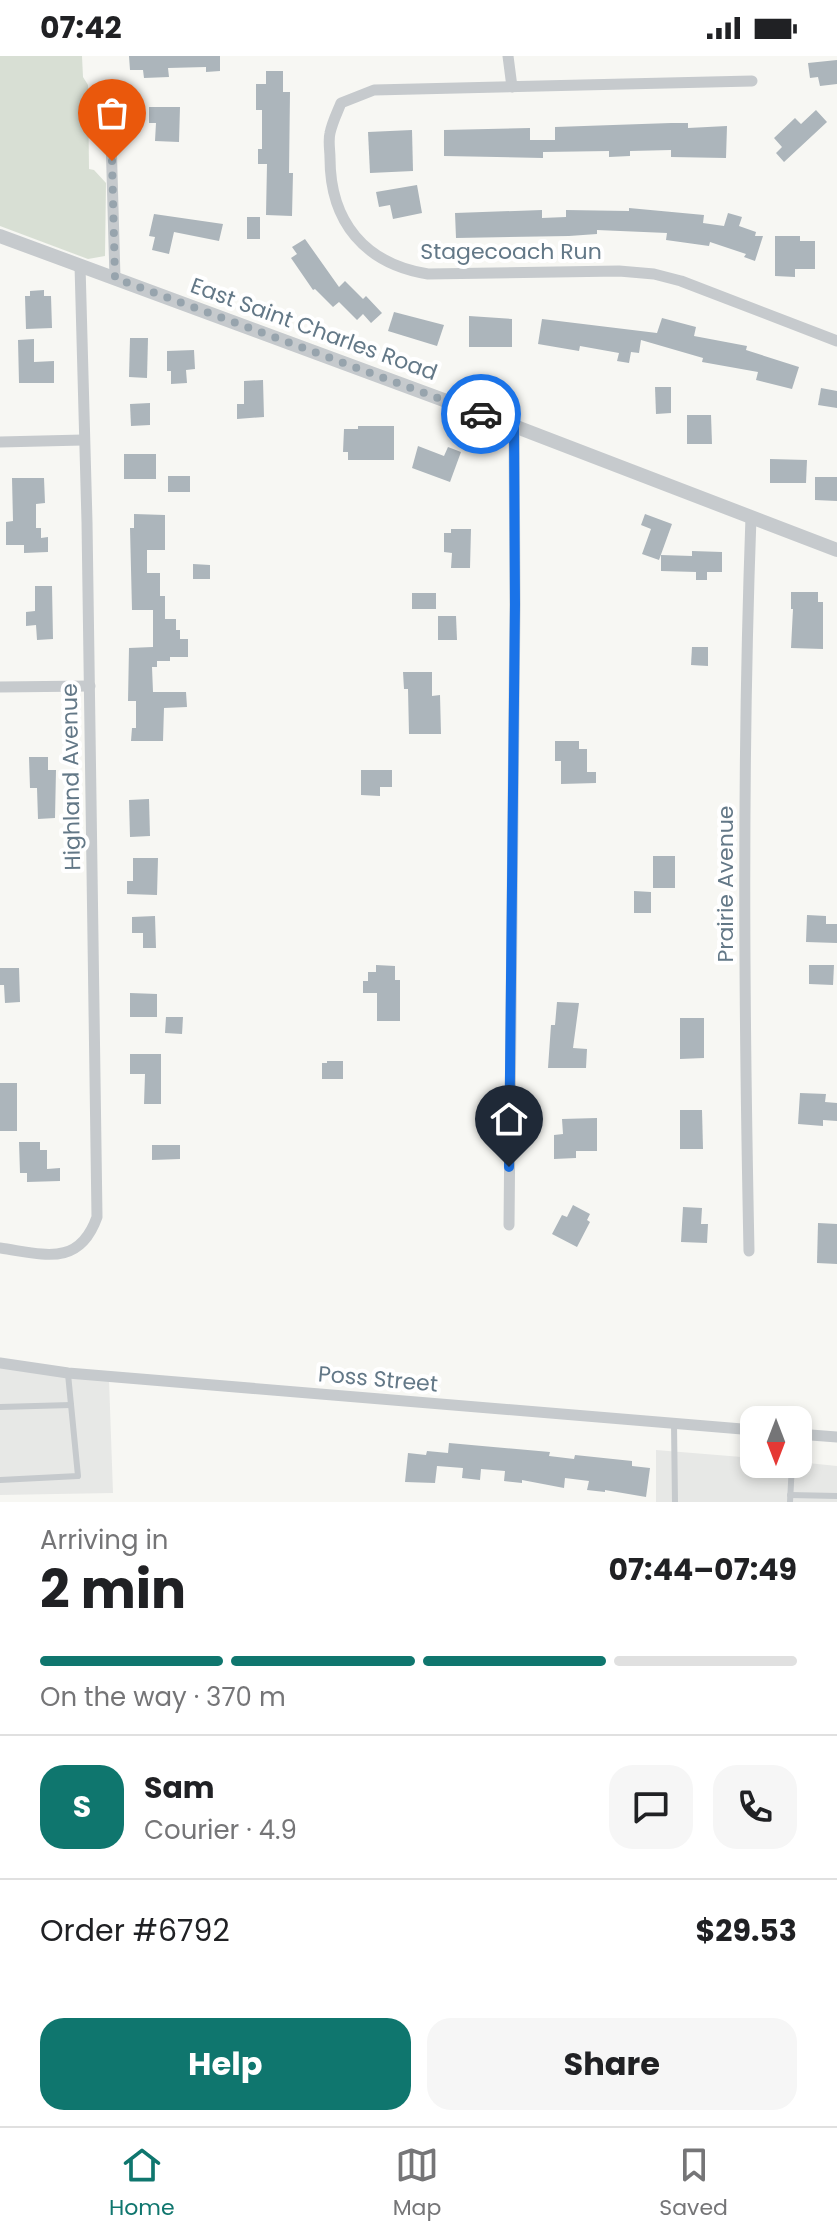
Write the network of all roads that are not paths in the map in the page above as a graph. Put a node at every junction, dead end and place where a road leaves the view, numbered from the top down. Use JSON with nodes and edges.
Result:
{"nodes":[{"id":1,"x":508,"y":56,"type":"edge"},
{"id":2,"x":752,"y":81,"type":"dead end"},
{"id":3,"x":512,"y":87,"type":"junction"},
{"id":4,"x":110,"y":102,"type":"dead end"},
{"id":5,"x":0,"y":236,"type":"edge"},
{"id":6,"x":80,"y":265,"type":"junction"},
{"id":7,"x":115,"y":278,"type":"junction"},
{"id":8,"x":837,"y":341,"type":"edge"},
{"id":9,"x":514,"y":426,"type":"junction"},
{"id":10,"x":83,"y":440,"type":"junction"},
{"id":11,"x":0,"y":442,"type":"edge"},
{"id":12,"x":751,"y":517,"type":"junction"},
{"id":13,"x":837,"y":550,"type":"edge"},
{"id":14,"x":90,"y":686,"type":"junction"},
{"id":15,"x":0,"y":687,"type":"edge"},
{"id":16,"x":509,"y":1225,"type":"dead end"},
{"id":17,"x":0,"y":1248,"type":"edge"},
{"id":18,"x":749,"y":1251,"type":"dead end"},
{"id":19,"x":0,"y":1363,"type":"edge"},
{"id":20,"x":68,"y":1373,"type":"junction"},
{"id":21,"x":71,"y":1405,"type":"junction"},
{"id":22,"x":0,"y":1407,"type":"edge"},
{"id":23,"x":674,"y":1424,"type":"junction"},
{"id":24,"x":740,"y":1429,"type":"edge"},
{"id":25,"x":812,"y":1435,"type":"edge"},
{"id":26,"x":837,"y":1437,"type":"edge"},
{"id":27,"x":791,"y":1478,"type":"edge"},
{"id":28,"x":0,"y":1480,"type":"edge"},
{"id":29,"x":837,"y":1496,"type":"edge"},
{"id":30,"x":790,"y":1499,"type":"edge"},
{"id":31,"x":675,"y":1502,"type":"edge"}],
"edges":[{"from":1,"to":3,"type":"street"},
{"from":2,"to":3,"type":"street","name":"Stagecoach Run"},
{"from":3,"to":8,"type":"street","name":"Stagecoach Run"},
{"from":4,"to":7,"type":"street"},
{"from":5,"to":6,"type":"street","name":"East Saint Charles Road"},
{"from":6,"to":7,"type":"street","name":"East Saint Charles Road"},
{"from":6,"to":10,"type":"street","name":"Highland Avenue"},
{"from":7,"to":9,"type":"street","name":"East Saint Charles Road"},
{"from":9,"to":12,"type":"street","name":"East Saint Charles Road"},
{"from":9,"to":16,"type":"street"},
{"from":10,"to":11,"type":"street"},
{"from":10,"to":14,"type":"street","name":"Highland Avenue"},
{"from":12,"to":13,"type":"street","name":"East Saint Charles Road"},
{"from":12,"to":18,"type":"street","name":"Prairie Avenue"},
{"from":14,"to":15,"type":"street"},
{"from":14,"to":17,"type":"street","name":"Highland Avenue"},
{"from":19,"to":20,"type":"street","name":"Poss Street"},
{"from":20,"to":21,"type":"lane"},
{"from":20,"to":23,"type":"street","name":"Poss Street"},
{"from":21,"to":22,"type":"lane"},
{"from":21,"to":28,"type":"lane"},
{"from":23,"to":24,"type":"street","name":"Poss Street"},
{"from":23,"to":31,"type":"lane"},
{"from":25,"to":26,"type":"street"},
{"from":27,"to":30,"type":"lane"},
{"from":29,"to":30,"type":"lane"}]}
